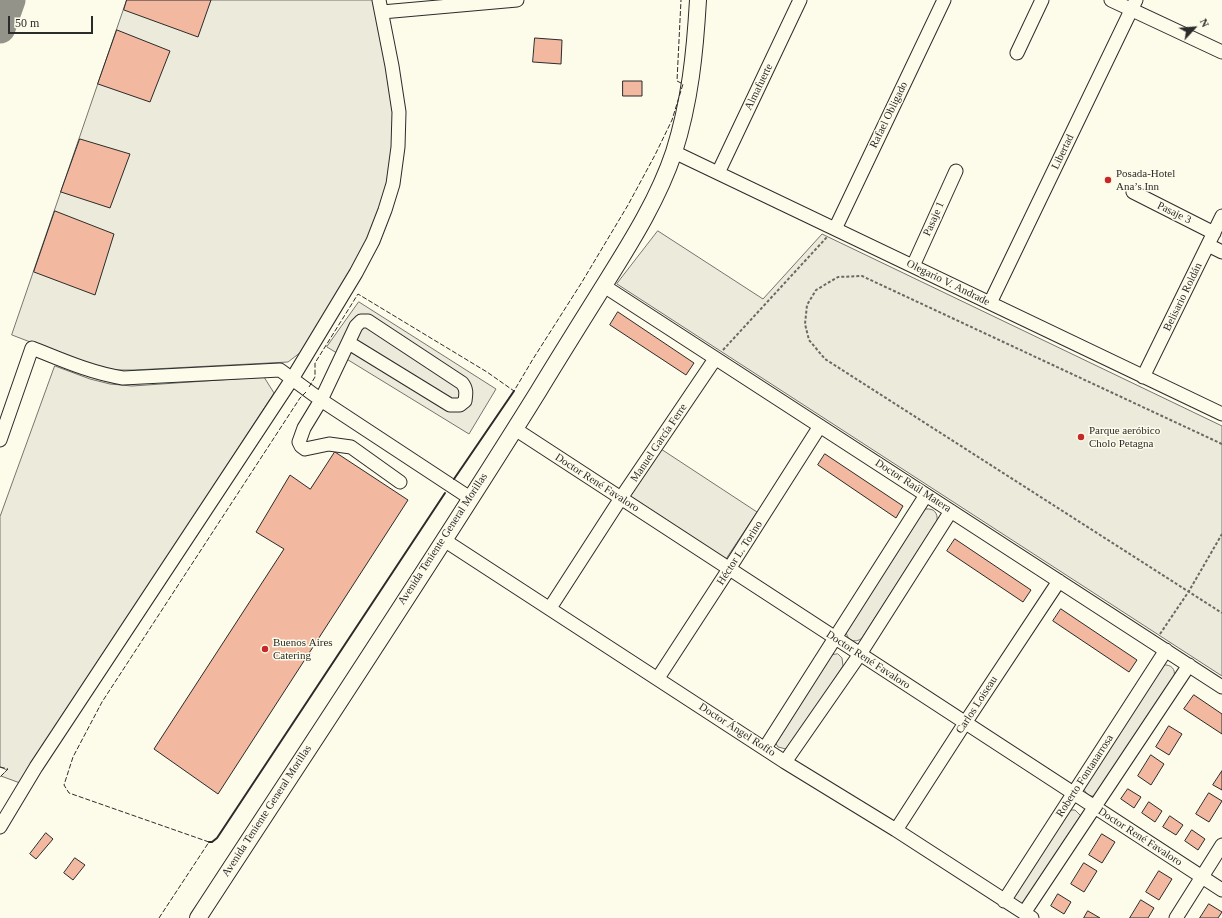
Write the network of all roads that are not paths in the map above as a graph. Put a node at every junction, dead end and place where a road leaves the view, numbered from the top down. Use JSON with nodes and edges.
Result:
{"nodes":[{"id":1,"x":517,"y":0,"type":"edge"},
{"id":2,"x":698,"y":0,"type":"edge"},
{"id":3,"x":800,"y":0,"type":"edge"},
{"id":4,"x":944,"y":0,"type":"edge"},
{"id":5,"x":1042,"y":0,"type":"edge"},
{"id":6,"x":1111,"y":0,"type":"edge"},
{"id":7,"x":1134,"y":5,"type":"edge"},
{"id":8,"x":381,"y":6,"type":"edge"},
{"id":9,"x":1222,"y":52,"type":"edge"},
{"id":10,"x":1017,"y":53,"type":"dead end"},
{"id":11,"x":674,"y":152,"type":"junction"},
{"id":12,"x":956,"y":171,"type":"dead end"},
{"id":13,"x":718,"y":173,"type":"junction"},
{"id":14,"x":1133,"y":192,"type":"dead end"},
{"id":15,"x":1222,"y":216,"type":"edge"},
{"id":16,"x":835,"y":229,"type":"junction"},
{"id":17,"x":1214,"y":233,"type":"junction"},
{"id":18,"x":1208,"y":245,"type":"junction"},
{"id":19,"x":1222,"y":252,"type":"edge"},
{"id":20,"x":913,"y":266,"type":"junction"},
{"id":21,"x":604,"y":286,"type":"junction"},
{"id":22,"x":990,"y":303,"type":"junction"},
{"id":23,"x":349,"y":342,"type":"junction"},
{"id":24,"x":715,"y":359,"type":"junction"},
{"id":25,"x":1143,"y":377,"type":"junction"},
{"id":26,"x":292,"y":379,"type":"junction"},
{"id":27,"x":322,"y":400,"type":"junction"},
{"id":28,"x":1222,"y":414,"type":"edge"},
{"id":29,"x":820,"y":426,"type":"junction"},
{"id":30,"x":515,"y":429,"type":"junction"},
{"id":31,"x":0,"y":440,"type":"edge"},
{"id":32,"x":400,"y":482,"type":"dead end"},
{"id":33,"x":926,"y":495,"type":"junction"},
{"id":34,"x":470,"y":498,"type":"junction"},
{"id":35,"x":621,"y":498,"type":"junction"},
{"id":36,"x":950,"y":511,"type":"junction"},
{"id":37,"x":444,"y":540,"type":"junction"},
{"id":38,"x":729,"y":569,"type":"junction"},
{"id":39,"x":1059,"y":581,"type":"junction"},
{"id":40,"x":550,"y":608,"type":"junction"},
{"id":41,"x":835,"y":638,"type":"junction"},
{"id":42,"x":1166,"y":650,"type":"junction"},
{"id":43,"x":860,"y":654,"type":"junction"},
{"id":44,"x":1189,"y":665,"type":"junction"},
{"id":45,"x":658,"y":678,"type":"junction"},
{"id":46,"x":1222,"y":687,"type":"edge"},
{"id":47,"x":965,"y":723,"type":"junction"},
{"id":48,"x":765,"y":748,"type":"junction"},
{"id":49,"x":786,"y":762,"type":"junction"},
{"id":50,"x":1074,"y":794,"type":"junction"},
{"id":51,"x":1095,"y":807,"type":"junction"},
{"id":52,"x":0,"y":827,"type":"edge"},
{"id":53,"x":896,"y":830,"type":"junction"},
{"id":54,"x":1222,"y":846,"type":"edge"},
{"id":55,"x":1202,"y":877,"type":"junction"},
{"id":56,"x":1222,"y":890,"type":"edge"},
{"id":57,"x":1004,"y":901,"type":"junction"},
{"id":58,"x":1028,"y":916,"type":"edge"},
{"id":59,"x":198,"y":918,"type":"edge"},
{"id":60,"x":1176,"y":918,"type":"edge"}],
"edges":[{"from":1,"to":8,"type":"street"},
{"from":2,"to":11,"type":"main road","name":"Avenida Teniente General Morillas"},
{"from":3,"to":13,"type":"street","name":"Almafuerte"},
{"from":4,"to":16,"type":"street","name":"Rafael Obligado"},
{"from":5,"to":10,"type":"street"},
{"from":6,"to":7,"type":"street"},
{"from":7,"to":9,"type":"street"},
{"from":7,"to":22,"type":"street","name":"Libertad"},
{"from":8,"to":26,"type":"street"},
{"from":11,"to":13,"type":"street","name":"Olegario V. Andrade"},
{"from":11,"to":21,"type":"main road","name":"Avenida Teniente General Morillas"},
{"from":12,"to":20,"type":"street","name":"Pasaje 1"},
{"from":13,"to":16,"type":"street","name":"Olegario V. Andrade"},
{"from":14,"to":17,"type":"street","name":"Pasaje 3"},
{"from":15,"to":17,"type":"street","name":"Belisario Roldán"},
{"from":16,"to":20,"type":"street","name":"Olegario V. Andrade"},
{"from":17,"to":18,"type":"street","name":"Belisario Roldán"},
{"from":18,"to":19,"type":"street"},
{"from":18,"to":25,"type":"street","name":"Belisario Roldán"},
{"from":20,"to":22,"type":"street","name":"Olegario V. Andrade"},
{"from":21,"to":24,"type":"street","name":"Doctor Raúl Matera"},
{"from":21,"to":30,"type":"main road","name":"Avenida Teniente General Morillas"},
{"from":22,"to":25,"type":"street","name":"Olegario V. Andrade"},
{"from":23,"to":23,"type":"street"},
{"from":23,"to":27,"type":"street"},
{"from":24,"to":29,"type":"street","name":"Doctor Raúl Matera"},
{"from":24,"to":35,"type":"street","name":"Manuel García Ferre"},
{"from":25,"to":28,"type":"street","name":"Olegario V. Andrade"},
{"from":26,"to":27,"type":"street"},
{"from":26,"to":31,"type":"street"},
{"from":26,"to":52,"type":"street"},
{"from":27,"to":32,"type":"street"},
{"from":27,"to":34,"type":"street"},
{"from":29,"to":33,"type":"street","name":"Doctor Raúl Matera"},
{"from":29,"to":38,"type":"street","name":"Héctor L. Torino"},
{"from":30,"to":34,"type":"main road","name":"Avenida Teniente General Morillas"},
{"from":30,"to":35,"type":"street","name":"Doctor René Favaloro"},
{"from":33,"to":36,"type":"street","name":"Doctor Raúl Matera"},
{"from":33,"to":41,"type":"street"},
{"from":34,"to":37,"type":"main road","name":"Avenida Teniente General Morillas"},
{"from":35,"to":38,"type":"street","name":"Doctor René Favaloro"},
{"from":35,"to":40,"type":"street","name":"Manuel García Ferre"},
{"from":36,"to":39,"type":"street","name":"Doctor Raúl Matera"},
{"from":36,"to":43,"type":"street"},
{"from":37,"to":40,"type":"street","name":"Doctor Ángel Roffo"},
{"from":37,"to":59,"type":"main road","name":"Avenida Teniente General Morillas"},
{"from":38,"to":41,"type":"street","name":"Doctor René Favaloro"},
{"from":38,"to":45,"type":"street","name":"Héctor L. Torino"},
{"from":39,"to":42,"type":"street","name":"Doctor Raúl Matera"},
{"from":39,"to":47,"type":"street","name":"Carlos Loiseau"},
{"from":40,"to":45,"type":"street","name":"Doctor Ángel Roffo"},
{"from":41,"to":43,"type":"street","name":"Doctor René Favaloro"},
{"from":41,"to":48,"type":"street"},
{"from":42,"to":44,"type":"street","name":"Doctor Raúl Matera"},
{"from":42,"to":50,"type":"street","name":"Roberto Fontanarrosa"},
{"from":43,"to":47,"type":"street","name":"Doctor René Favaloro"},
{"from":43,"to":49,"type":"street"},
{"from":44,"to":46,"type":"street","name":"Doctor Raúl Matera"},
{"from":44,"to":51,"type":"street"},
{"from":45,"to":48,"type":"street","name":"Doctor Ángel Roffo"},
{"from":47,"to":50,"type":"street","name":"Doctor René Favaloro"},
{"from":47,"to":53,"type":"street","name":"Carlos Loiseau"},
{"from":48,"to":49,"type":"street","name":"Doctor Ángel Roffo"},
{"from":49,"to":53,"type":"street","name":"Doctor Ángel Roffo"},
{"from":50,"to":51,"type":"street","name":"Doctor René Favaloro"},
{"from":50,"to":57,"type":"street","name":"Roberto Fontanarrosa"},
{"from":51,"to":55,"type":"street","name":"Doctor René Favaloro"},
{"from":51,"to":58,"type":"street"},
{"from":53,"to":57,"type":"street","name":"Doctor Ángel Roffo"},
{"from":54,"to":55,"type":"street"},
{"from":55,"to":56,"type":"street","name":"Doctor René Favaloro"},
{"from":55,"to":60,"type":"street"},
{"from":57,"to":58,"type":"street","name":"Doctor Ángel Roffo"}]}
